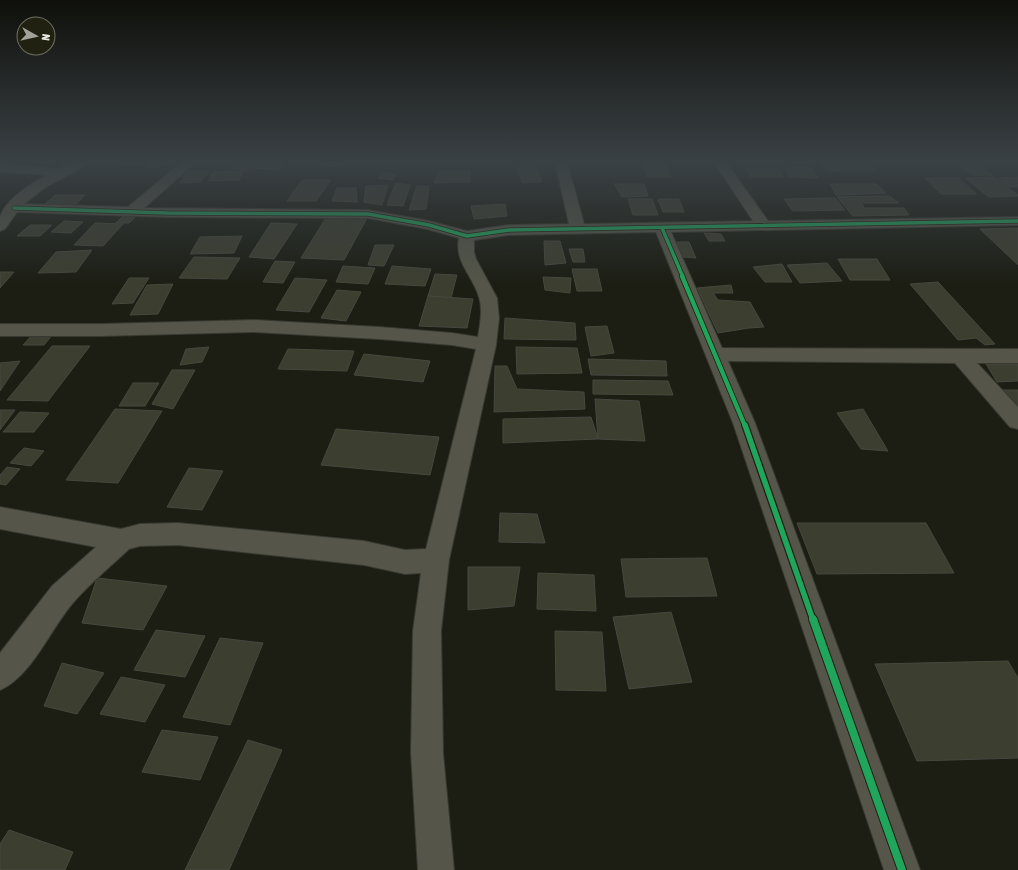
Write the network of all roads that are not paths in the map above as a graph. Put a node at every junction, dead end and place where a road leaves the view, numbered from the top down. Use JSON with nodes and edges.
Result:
{"nodes":[{"id":1,"x":19,"y":203,"type":"edge"},
{"id":2,"x":142,"y":203,"type":"edge"},
{"id":3,"x":571,"y":203,"type":"edge"},
{"id":4,"x":748,"y":203,"type":"edge"},
{"id":5,"x":14,"y":208,"type":"junction"},
{"id":6,"x":131,"y":212,"type":"junction"},
{"id":7,"x":1018,"y":221,"type":"edge"},
{"id":8,"x":0,"y":226,"type":"edge"},
{"id":9,"x":764,"y":226,"type":"junction"},
{"id":10,"x":662,"y":228,"type":"junction"},
{"id":11,"x":578,"y":229,"type":"junction"},
{"id":12,"x":467,"y":236,"type":"junction"},
{"id":13,"x":0,"y":330,"type":"edge"},
{"id":14,"x":487,"y":345,"type":"junction"},
{"id":15,"x":716,"y":354,"type":"junction"},
{"id":16,"x":1018,"y":356,"type":"edge"},
{"id":17,"x":960,"y":358,"type":"junction"},
{"id":18,"x":1018,"y":421,"type":"edge"},
{"id":19,"x":0,"y":518,"type":"edge"},
{"id":20,"x":121,"y":540,"type":"junction"},
{"id":21,"x":436,"y":560,"type":"junction"},
{"id":22,"x":0,"y":676,"type":"edge"},
{"id":23,"x":436,"y":870,"type":"edge"},
{"id":24,"x":902,"y":870,"type":"edge"}],
"edges":[{"from":1,"to":5,"type":"street"},
{"from":2,"to":6,"type":"street"},
{"from":3,"to":11,"type":"street"},
{"from":4,"to":9,"type":"street"},
{"from":5,"to":6,"type":"street"},
{"from":5,"to":8,"type":"street"},
{"from":6,"to":12,"type":"street"},
{"from":7,"to":9,"type":"street"},
{"from":9,"to":10,"type":"street"},
{"from":10,"to":11,"type":"street"},
{"from":10,"to":15,"type":"street"},
{"from":11,"to":12,"type":"street"},
{"from":12,"to":14,"type":"street"},
{"from":13,"to":14,"type":"street"},
{"from":14,"to":21,"type":"street"},
{"from":15,"to":17,"type":"street"},
{"from":15,"to":24,"type":"street"},
{"from":16,"to":17,"type":"street"},
{"from":17,"to":18,"type":"street"},
{"from":19,"to":20,"type":"street"},
{"from":20,"to":21,"type":"street"},
{"from":20,"to":22,"type":"street"},
{"from":21,"to":23,"type":"street"}]}
